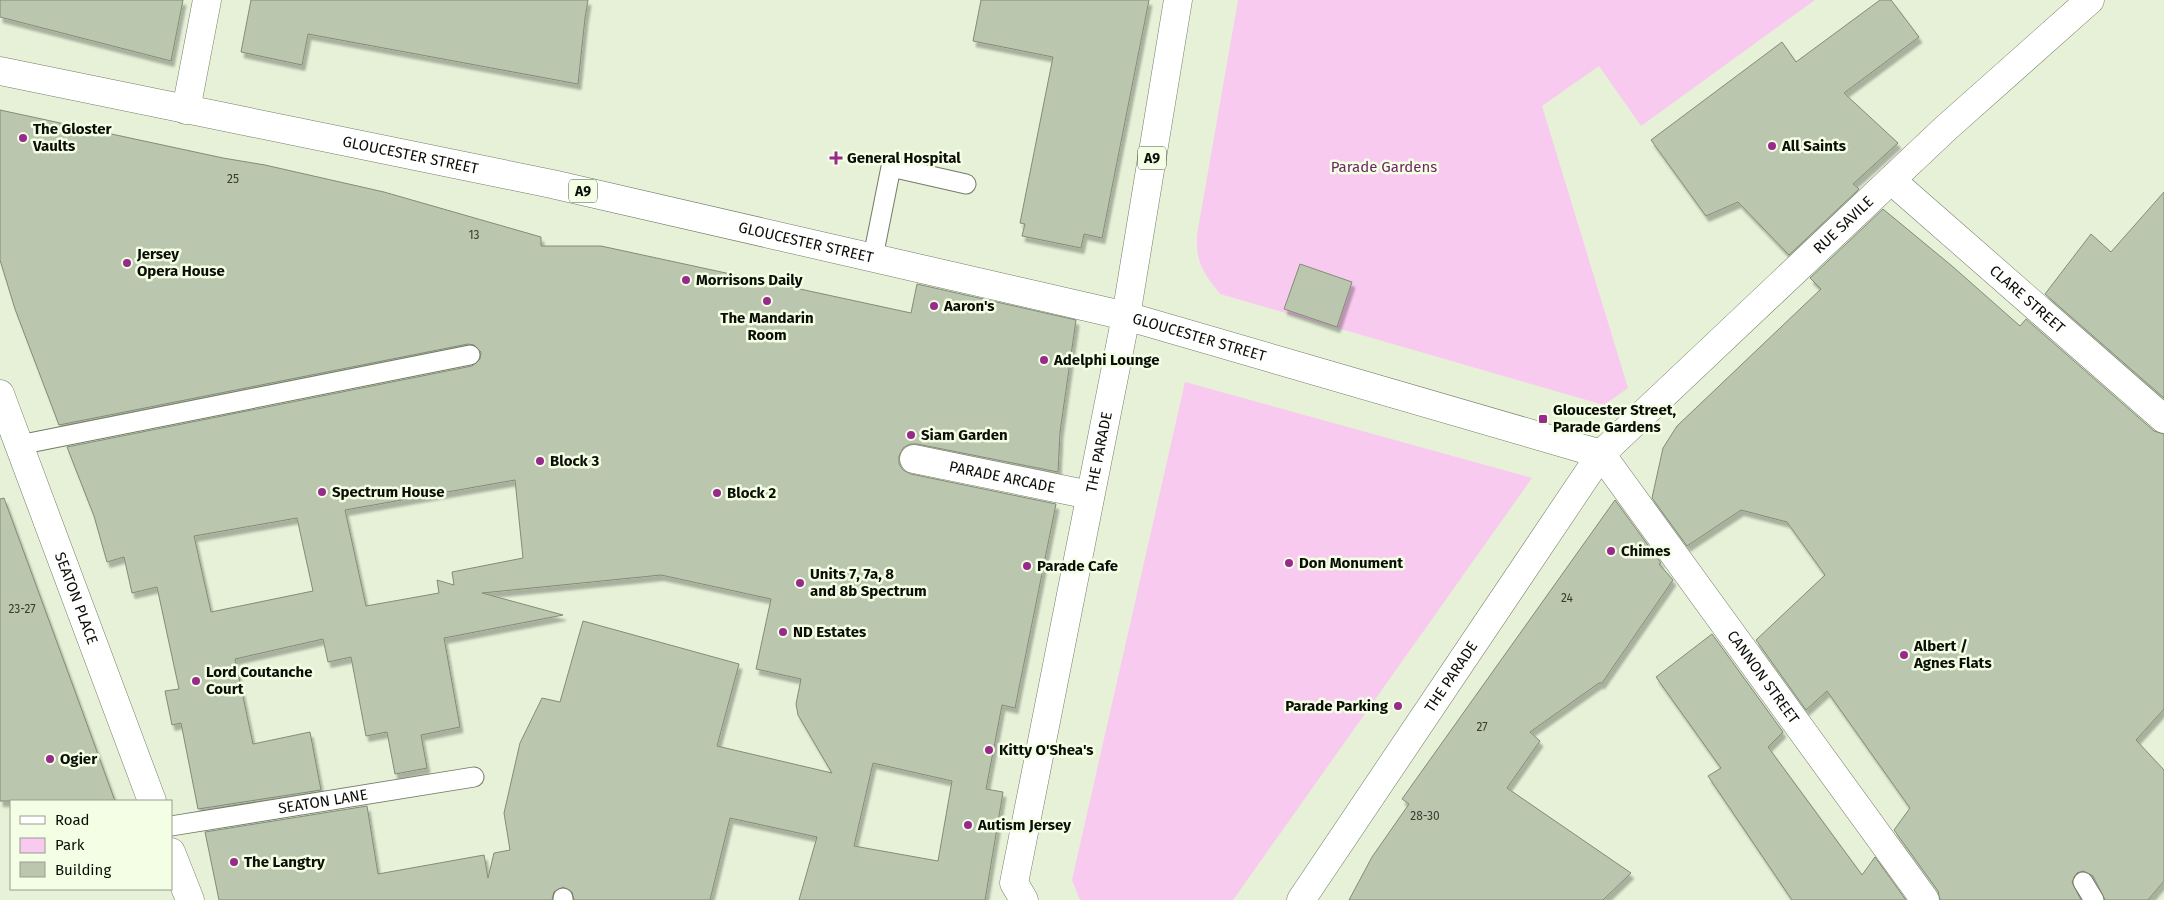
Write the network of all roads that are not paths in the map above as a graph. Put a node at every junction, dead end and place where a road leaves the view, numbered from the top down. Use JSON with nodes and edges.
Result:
{"nodes":[{"id":1,"x":207,"y":0,"type":"edge"},
{"id":2,"x":1178,"y":0,"type":"edge"},
{"id":3,"x":2090,"y":0,"type":"edge"},
{"id":4,"x":0,"y":71,"type":"edge"},
{"id":5,"x":186,"y":110,"type":"junction"},
{"id":6,"x":1891,"y":180,"type":"junction"},
{"id":7,"x":966,"y":184,"type":"dead end"},
{"id":8,"x":873,"y":257,"type":"junction"},
{"id":9,"x":1126,"y":316,"type":"junction"},
{"id":10,"x":470,"y":355,"type":"dead end"},
{"id":11,"x":0,"y":394,"type":"edge"},
{"id":12,"x":2164,"y":418,"type":"edge"},
{"id":13,"x":19,"y":445,"type":"junction"},
{"id":14,"x":1601,"y":454,"type":"junction"},
{"id":15,"x":914,"y":459,"type":"dead end"},
{"id":16,"x":1090,"y":495,"type":"junction"},
{"id":17,"x":474,"y":777,"type":"dead end"},
{"id":18,"x":152,"y":800,"type":"edge"},
{"id":19,"x":172,"y":826,"type":"edge"},
{"id":20,"x":172,"y":855,"type":"edge"},
{"id":21,"x":2082,"y":882,"type":"dead end"},
{"id":22,"x":190,"y":900,"type":"edge"},
{"id":23,"x":1024,"y":900,"type":"edge"},
{"id":24,"x":1301,"y":900,"type":"edge"},
{"id":25,"x":1925,"y":900,"type":"edge"},
{"id":26,"x":2094,"y":900,"type":"edge"}],
"edges":[{"from":1,"to":5,"type":"main road"},
{"from":2,"to":9,"type":"main road","name":"THE PARADE","number":"A9"},
{"from":3,"to":6,"type":"main road","name":"RUE SAVILE"},
{"from":4,"to":5,"type":"main road","name":"GLOUCESTER STREET","number":"A9"},
{"from":5,"to":8,"type":"main road","name":"GLOUCESTER STREET","number":"A9"},
{"from":6,"to":12,"type":"main road","name":"CLARE STREET"},
{"from":6,"to":14,"type":"main road","name":"RUE SAVILE"},
{"from":7,"to":8,"type":"lane"},
{"from":8,"to":9,"type":"main road","name":"GLOUCESTER STREET","number":"A9"},
{"from":9,"to":14,"type":"main road","name":"GLOUCESTER STREET"},
{"from":9,"to":16,"type":"main road","name":"THE PARADE"},
{"from":10,"to":13,"type":"lane"},
{"from":11,"to":13,"type":"main road","name":"SEATON PLACE"},
{"from":13,"to":18,"type":"main road","name":"SEATON PLACE"},
{"from":14,"to":24,"type":"main road","name":"THE PARADE"},
{"from":14,"to":25,"type":"main road","name":"CANNON STREET"},
{"from":15,"to":16,"type":"main road","name":"PARADE ARCADE"},
{"from":16,"to":23,"type":"main road","name":"THE PARADE"},
{"from":17,"to":19,"type":"lane","name":"SEATON LANE"},
{"from":20,"to":22,"type":"main road"},
{"from":21,"to":26,"type":"lane"}]}
